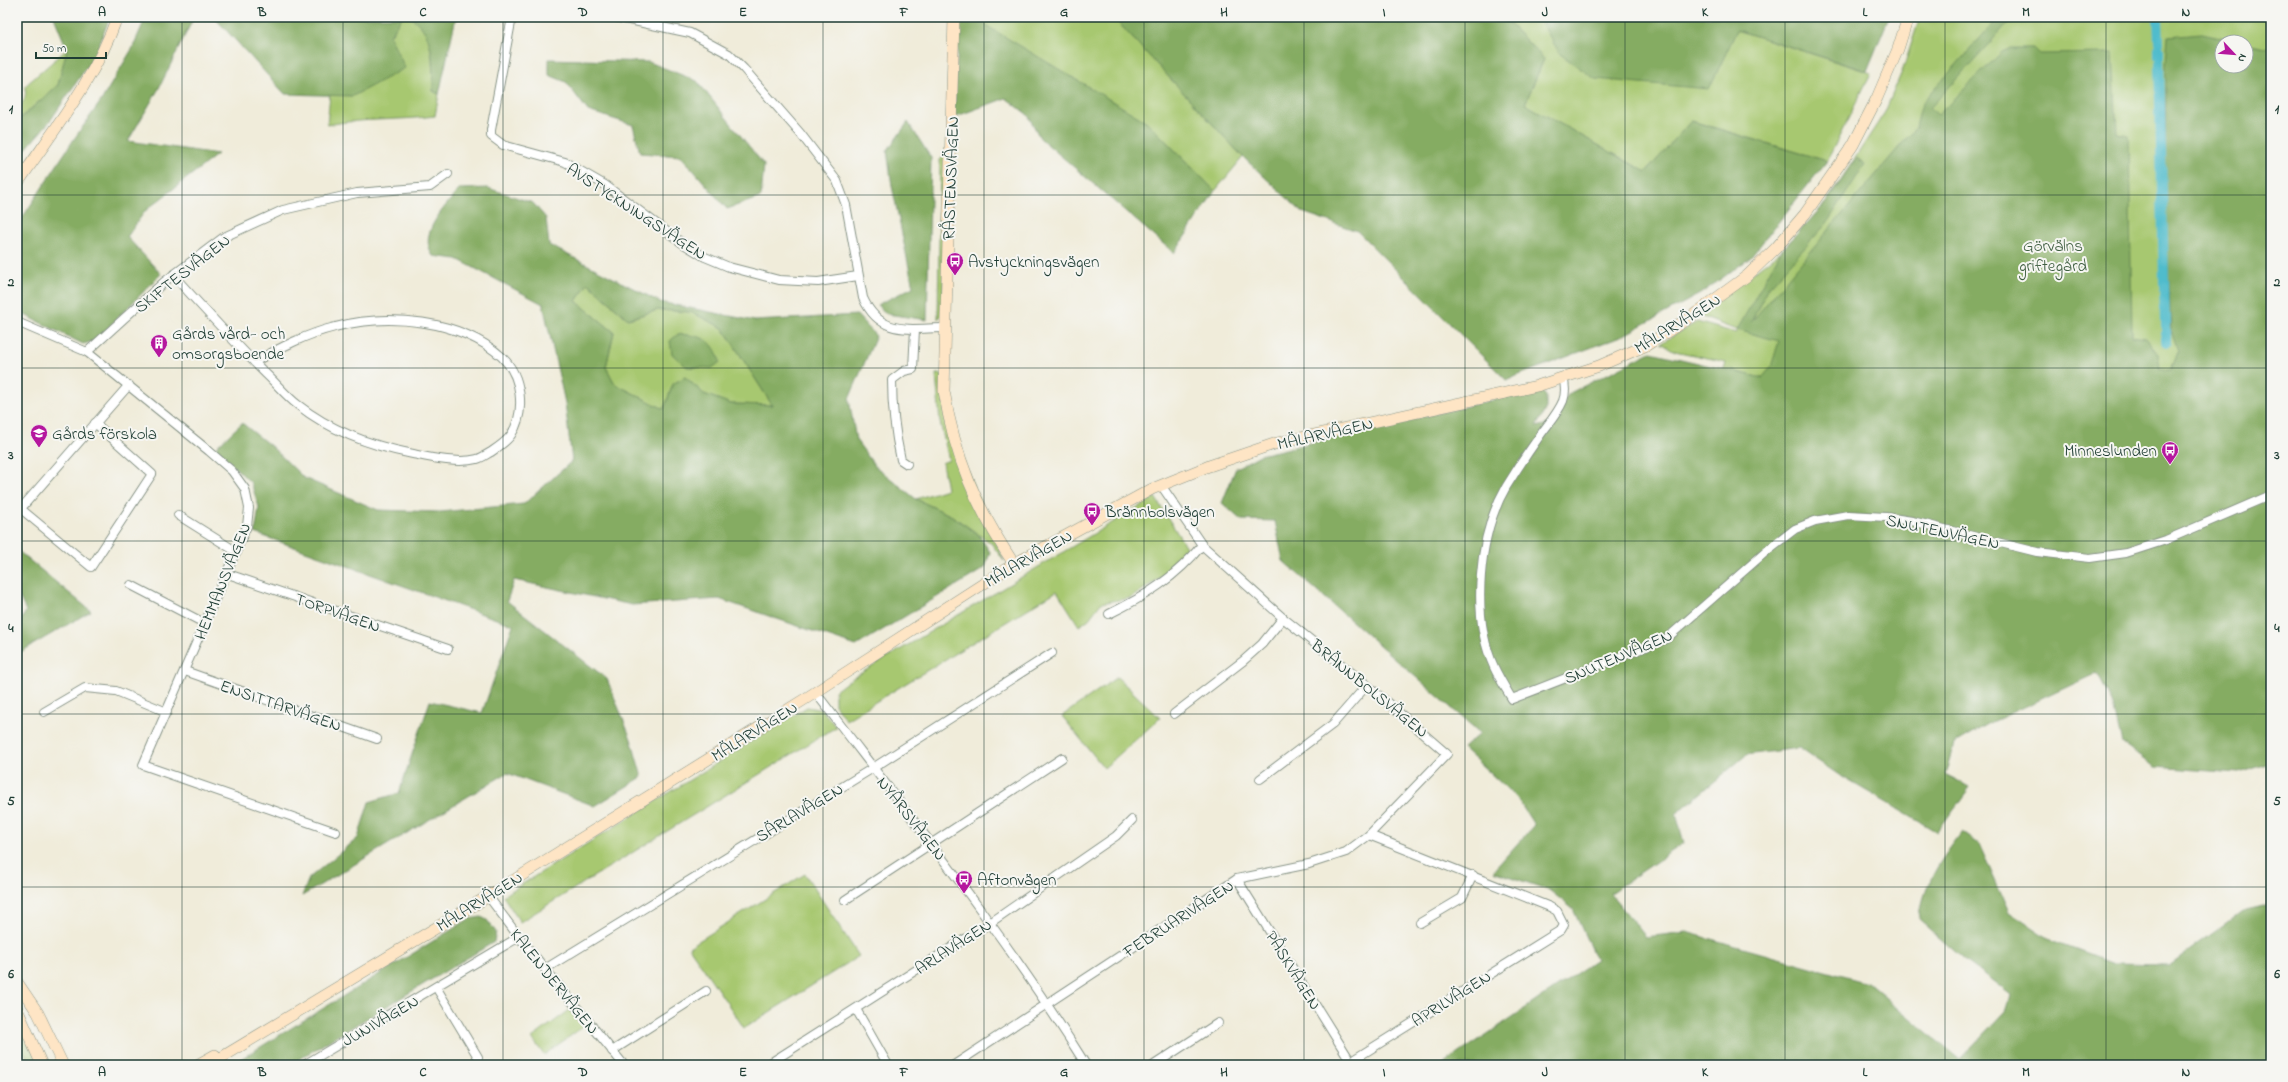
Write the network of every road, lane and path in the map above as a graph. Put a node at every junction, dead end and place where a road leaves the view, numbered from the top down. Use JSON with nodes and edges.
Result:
{"nodes":[{"id":1,"x":117,"y":17,"type":"edge"},
{"id":2,"x":512,"y":17,"type":"edge"},
{"id":3,"x":615,"y":17,"type":"edge"},
{"id":4,"x":954,"y":17,"type":"edge"},
{"id":5,"x":1908,"y":17,"type":"edge"},
{"id":6,"x":56,"y":126,"type":"junction"},
{"id":7,"x":17,"y":170,"type":"edge"},
{"id":8,"x":448,"y":174,"type":"dead end"},
{"id":9,"x":17,"y":184,"type":"edge"},
{"id":10,"x":173,"y":275,"type":"junction"},
{"id":11,"x":858,"y":276,"type":"junction"},
{"id":12,"x":17,"y":322,"type":"edge"},
{"id":13,"x":946,"y":328,"type":"junction"},
{"id":14,"x":914,"y":329,"type":"junction"},
{"id":15,"x":87,"y":352,"type":"junction"},
{"id":16,"x":254,"y":362,"type":"junction"},
{"id":17,"x":1563,"y":377,"type":"junction"},
{"id":18,"x":129,"y":385,"type":"junction"},
{"id":19,"x":95,"y":423,"type":"junction"},
{"id":20,"x":907,"y":464,"type":"dead end"},
{"id":21,"x":1161,"y":485,"type":"junction"},
{"id":22,"x":2271,"y":495,"type":"edge"},
{"id":23,"x":19,"y":511,"type":"edge"},
{"id":24,"x":178,"y":516,"type":"dead end"},
{"id":25,"x":1202,"y":545,"type":"junction"},
{"id":26,"x":237,"y":552,"type":"junction"},
{"id":27,"x":1014,"y":564,"type":"junction"},
{"id":28,"x":228,"y":574,"type":"junction"},
{"id":29,"x":131,"y":585,"type":"dead end"},
{"id":30,"x":1109,"y":614,"type":"dead end"},
{"id":31,"x":1283,"y":618,"type":"junction"},
{"id":32,"x":206,"y":624,"type":"junction"},
{"id":33,"x":448,"y":650,"type":"dead end"},
{"id":34,"x":1052,"y":653,"type":"dead end"},
{"id":35,"x":185,"y":671,"type":"junction"},
{"id":36,"x":1367,"y":685,"type":"junction"},
{"id":37,"x":816,"y":692,"type":"junction"},
{"id":38,"x":44,"y":712,"type":"dead end"},
{"id":39,"x":167,"y":712,"type":"junction"},
{"id":40,"x":1174,"y":714,"type":"dead end"},
{"id":41,"x":377,"y":739,"type":"dead end"},
{"id":42,"x":1447,"y":754,"type":"joint"},
{"id":43,"x":1062,"y":758,"type":"dead end"},
{"id":44,"x":873,"y":768,"type":"junction"},
{"id":45,"x":1260,"y":779,"type":"dead end"},
{"id":46,"x":1132,"y":820,"type":"dead end"},
{"id":47,"x":336,"y":832,"type":"dead end"},
{"id":48,"x":1369,"y":835,"type":"junction"},
{"id":49,"x":932,"y":843,"type":"junction"},
{"id":50,"x":1473,"y":875,"type":"junction"},
{"id":51,"x":1237,"y":879,"type":"junction"},
{"id":52,"x":488,"y":896,"type":"junction"},
{"id":53,"x":845,"y":900,"type":"dead end"},
{"id":54,"x":990,"y":922,"type":"junction"},
{"id":55,"x":1420,"y":923,"type":"dead end"},
{"id":56,"x":519,"y":937,"type":"junction"},
{"id":57,"x":545,"y":969,"type":"junction"},
{"id":58,"x":17,"y":982,"type":"edge"},
{"id":59,"x":436,"y":987,"type":"junction"},
{"id":60,"x":706,"y":991,"type":"dead end"},
{"id":61,"x":1048,"y":1003,"type":"junction"},
{"id":62,"x":856,"y":1009,"type":"junction"},
{"id":63,"x":17,"y":1010,"type":"edge"},
{"id":64,"x":1218,"y":1023,"type":"dead end"},
{"id":65,"x":266,"y":1029,"type":"junction"},
{"id":66,"x":612,"y":1051,"type":"junction"},
{"id":67,"x":478,"y":1057,"type":"dead end"},
{"id":68,"x":1348,"y":1063,"type":"edge"},
{"id":69,"x":42,"y":1065,"type":"edge"},
{"id":70,"x":63,"y":1065,"type":"edge"},
{"id":71,"x":197,"y":1065,"type":"edge"},
{"id":72,"x":209,"y":1065,"type":"edge"},
{"id":73,"x":304,"y":1065,"type":"edge"},
{"id":74,"x":624,"y":1065,"type":"edge"},
{"id":75,"x":767,"y":1065,"type":"edge"},
{"id":76,"x":888,"y":1065,"type":"edge"},
{"id":77,"x":954,"y":1065,"type":"edge"},
{"id":78,"x":1086,"y":1065,"type":"edge"},
{"id":79,"x":1154,"y":1065,"type":"edge"}],
"edges":[{"from":1,"to":6,"type":"street"},
{"from":2,"to":11,"type":"street","name":"AVSTYCKNINGSVÄGEN"},
{"from":3,"to":11,"type":"street"},
{"from":4,"to":13,"type":"street","name":"RÅSTENSVÄGEN"},
{"from":5,"to":17,"type":"street","name":"MÄLARVÄGEN"},
{"from":6,"to":7,"type":"street"},
{"from":6,"to":9,"type":"street"},
{"from":8,"to":10,"type":"street","name":"SKIFTESVÄGEN"},
{"from":10,"to":15,"type":"street","name":"SKIFTESVÄGEN"},
{"from":10,"to":16,"type":"street"},
{"from":11,"to":14,"type":"street"},
{"from":12,"to":15,"type":"street","name":"HEMMANSVÄGEN"},
{"from":13,"to":14,"type":"street"},
{"from":13,"to":27,"type":"street","name":"RÅSTENSVÄGEN"},
{"from":14,"to":20,"type":"street"},
{"from":15,"to":18,"type":"street","name":"HEMMANSVÄGEN"},
{"from":16,"to":16,"type":"street"},
{"from":17,"to":21,"type":"street","name":"MÄLARVÄGEN"},
{"from":17,"to":22,"type":"street","name":"SNUTENVÄGEN"},
{"from":18,"to":19,"type":"street"},
{"from":18,"to":26,"type":"street","name":"HEMMANSVÄGEN"},
{"from":19,"to":23,"type":"street"},
{"from":19,"to":23,"type":"street"},
{"from":21,"to":25,"type":"street","name":"BRÄNNBOLSVÄGEN"},
{"from":21,"to":27,"type":"street","name":"MÄLARVÄGEN"},
{"from":24,"to":26,"type":"street"},
{"from":25,"to":30,"type":"street"},
{"from":25,"to":31,"type":"street","name":"BRÄNNBOLSVÄGEN"},
{"from":26,"to":28,"type":"street","name":"HEMMANSVÄGEN"},
{"from":27,"to":37,"type":"street","name":"MÄLARVÄGEN"},
{"from":28,"to":32,"type":"street","name":"HEMMANSVÄGEN"},
{"from":28,"to":33,"type":"street","name":"TORPVÄGEN"},
{"from":29,"to":32,"type":"street"},
{"from":31,"to":36,"type":"street","name":"BRÄNNBOLSVÄGEN"},
{"from":31,"to":40,"type":"street"},
{"from":32,"to":35,"type":"street","name":"HEMMANSVÄGEN"},
{"from":34,"to":44,"type":"street","name":"SÄRLAVÄGEN"},
{"from":35,"to":39,"type":"street","name":"HEMMANSVÄGEN"},
{"from":35,"to":41,"type":"street","name":"ENSITTARVÄGEN"},
{"from":36,"to":42,"type":"street","name":"BRÄNNBOLSVÄGEN"},
{"from":36,"to":45,"type":"street"},
{"from":37,"to":44,"type":"street","name":"NYÅRSVÄGEN"},
{"from":37,"to":52,"type":"street","name":"MÄLARVÄGEN"},
{"from":38,"to":39,"type":"street"},
{"from":39,"to":47,"type":"street","name":"HEMMANSVÄGEN"},
{"from":42,"to":48,"type":"street","name":"FEBRUARIVÄGEN"},
{"from":43,"to":49,"type":"street"},
{"from":44,"to":49,"type":"street","name":"NYÅRSVÄGEN"},
{"from":44,"to":57,"type":"street","name":"SÄRLAVÄGEN"},
{"from":46,"to":54,"type":"street","name":"ARLAVÄGEN"},
{"from":48,"to":50,"type":"street"},
{"from":48,"to":51,"type":"street","name":"FEBRUARIVÄGEN"},
{"from":49,"to":53,"type":"street"},
{"from":49,"to":54,"type":"street","name":"NYÅRSVÄGEN"},
{"from":50,"to":55,"type":"street"},
{"from":50,"to":68,"type":"street","name":"APRILVÄGEN"},
{"from":51,"to":61,"type":"street","name":"FEBRUARIVÄGEN"},
{"from":51,"to":68,"type":"street","name":"PÅSKVÄGEN"},
{"from":52,"to":56,"type":"street","name":"KALENDERVÄGEN"},
{"from":52,"to":65,"type":"street","name":"MÄLARVÄGEN"},
{"from":54,"to":61,"type":"street","name":"NYÅRSVÄGEN"},
{"from":54,"to":62,"type":"street","name":"ARLAVÄGEN"},
{"from":56,"to":57,"type":"street","name":"KALENDERVÄGEN"},
{"from":56,"to":59,"type":"street","name":"JUNIVÄGEN"},
{"from":57,"to":66,"type":"street","name":"KALENDERVÄGEN"},
{"from":58,"to":70,"type":"street"},
{"from":59,"to":67,"type":"street","name":"JUNIVÄGEN"},
{"from":59,"to":73,"type":"street","name":"JUNIVÄGEN"},
{"from":60,"to":66,"type":"street"},
{"from":61,"to":77,"type":"street","name":"FEBRUARIVÄGEN"},
{"from":61,"to":78,"type":"street","name":"NYÅRSVÄGEN"},
{"from":62,"to":75,"type":"street","name":"ARLAVÄGEN"},
{"from":62,"to":76,"type":"street"},
{"from":63,"to":69,"type":"street"},
{"from":64,"to":79,"type":"street"},
{"from":65,"to":71,"type":"street","name":"MÄLARVÄGEN"},
{"from":65,"to":72,"type":"street","name":"MÄLARVÄGEN"},
{"from":66,"to":74,"type":"street","name":"KALENDERVÄGEN"}]}
